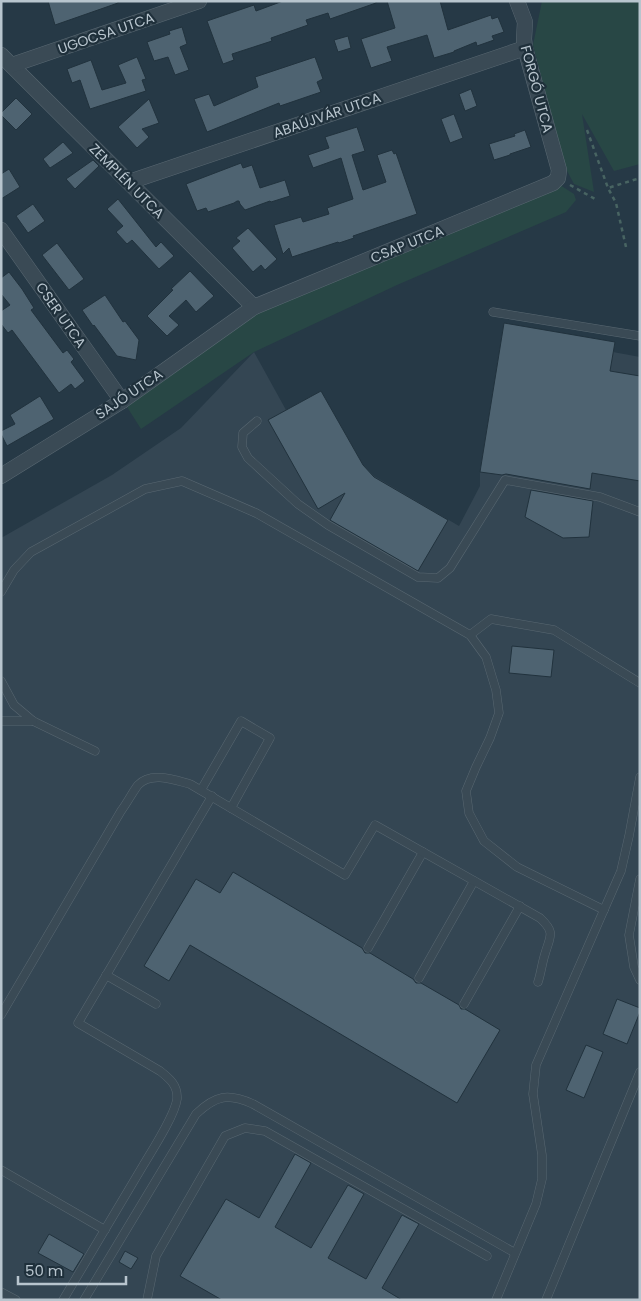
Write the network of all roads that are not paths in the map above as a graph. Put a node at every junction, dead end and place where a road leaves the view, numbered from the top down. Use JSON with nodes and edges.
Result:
{"nodes":[{"id":1,"x":199,"y":1,"type":"edge"},
{"id":2,"x":517,"y":1,"type":"edge"},
{"id":3,"x":525,"y":48,"type":"junction"},
{"id":4,"x":7,"y":60,"type":"edge"},
{"id":5,"x":558,"y":178,"type":"joint"},
{"id":6,"x":129,"y":182,"type":"junction"},
{"id":7,"x":1,"y":230,"type":"edge"},
{"id":8,"x":254,"y":307,"type":"junction"},
{"id":9,"x":493,"y":312,"type":"dead end"},
{"id":10,"x":640,"y":336,"type":"edge"},
{"id":11,"x":122,"y":401,"type":"junction"},
{"id":12,"x":257,"y":422,"type":"dead end"},
{"id":13,"x":1,"y":476,"type":"edge"},
{"id":14,"x":640,"y":512,"type":"edge"},
{"id":15,"x":1,"y":592,"type":"edge"},
{"id":16,"x":470,"y":635,"type":"junction"},
{"id":17,"x":1,"y":681,"type":"edge"},
{"id":18,"x":640,"y":683,"type":"edge"},
{"id":19,"x":1,"y":721,"type":"edge"},
{"id":20,"x":34,"y":721,"type":"junction"},
{"id":21,"x":96,"y":751,"type":"dead end"},
{"id":22,"x":640,"y":777,"type":"edge"},
{"id":23,"x":202,"y":790,"type":"junction"},
{"id":24,"x":212,"y":796,"type":"junction"},
{"id":25,"x":231,"y":808,"type":"junction"},
{"id":26,"x":423,"y":852,"type":"junction"},
{"id":27,"x":640,"y":879,"type":"edge"},
{"id":28,"x":474,"y":881,"type":"junction"},
{"id":29,"x":520,"y":906,"type":"junction"},
{"id":30,"x":604,"y":910,"type":"junction"},
{"id":31,"x":368,"y":948,"type":"dead end"},
{"id":32,"x":106,"y":975,"type":"junction"},
{"id":33,"x":419,"y":978,"type":"dead end"},
{"id":34,"x":640,"y":980,"type":"edge"},
{"id":35,"x":538,"y":982,"type":"dead end"},
{"id":36,"x":156,"y":1004,"type":"dead end"},
{"id":37,"x":464,"y":1004,"type":"dead end"},
{"id":38,"x":1,"y":1016,"type":"edge"},
{"id":39,"x":640,"y":1072,"type":"edge"},
{"id":40,"x":1,"y":1170,"type":"edge"},
{"id":41,"x":105,"y":1230,"type":"junction"},
{"id":42,"x":515,"y":1253,"type":"junction"},
{"id":43,"x":487,"y":1256,"type":"dead end"},
{"id":44,"x":1,"y":1292,"type":"edge"},
{"id":45,"x":16,"y":1300,"type":"edge"},
{"id":46,"x":63,"y":1300,"type":"edge"},
{"id":47,"x":84,"y":1300,"type":"edge"},
{"id":48,"x":147,"y":1300,"type":"edge"},
{"id":49,"x":496,"y":1300,"type":"edge"},
{"id":50,"x":546,"y":1300,"type":"edge"}],
"edges":[{"from":1,"to":4,"type":"street","name":"UGOCSA UTCA"},
{"from":2,"to":3,"type":"street","name":"FORGÓ UTCA"},
{"from":3,"to":5,"type":"street","name":"FORGÓ UTCA"},
{"from":3,"to":6,"type":"street","name":"ABAÚJVÁR UTCA"},
{"from":4,"to":6,"type":"street","name":"ZEMPLÉN UTCA"},
{"from":5,"to":8,"type":"street","name":"CSAP UTCA"},
{"from":6,"to":8,"type":"street","name":"ZEMPLÉN UTCA"},
{"from":7,"to":11,"type":"street","name":"CSER UTCA"},
{"from":8,"to":11,"type":"street","name":"SAJÓ UTCA"},
{"from":9,"to":10,"type":"lane"},
{"from":11,"to":13,"type":"street","name":"SAJÓ UTCA"},
{"from":12,"to":14,"type":"lane"},
{"from":15,"to":16,"type":"lane"},
{"from":16,"to":18,"type":"lane"},
{"from":16,"to":30,"type":"lane"},
{"from":17,"to":20,"type":"lane"},
{"from":19,"to":20,"type":"lane"},
{"from":20,"to":21,"type":"lane"},
{"from":22,"to":30,"type":"lane"},
{"from":23,"to":24,"type":"lane"},
{"from":23,"to":25,"type":"lane"},
{"from":23,"to":38,"type":"lane"},
{"from":24,"to":25,"type":"lane"},
{"from":24,"to":32,"type":"lane"},
{"from":25,"to":26,"type":"lane"},
{"from":26,"to":28,"type":"lane"},
{"from":26,"to":31,"type":"lane"},
{"from":27,"to":34,"type":"lane"},
{"from":28,"to":29,"type":"lane"},
{"from":28,"to":33,"type":"lane"},
{"from":29,"to":35,"type":"lane"},
{"from":29,"to":37,"type":"lane"},
{"from":30,"to":42,"type":"lane"},
{"from":32,"to":36,"type":"lane"},
{"from":32,"to":41,"type":"lane"},
{"from":39,"to":50,"type":"lane"},
{"from":40,"to":41,"type":"lane"},
{"from":41,"to":46,"type":"lane"},
{"from":42,"to":47,"type":"lane"},
{"from":42,"to":49,"type":"lane"},
{"from":43,"to":48,"type":"lane"},
{"from":44,"to":45,"type":"lane"}]}
